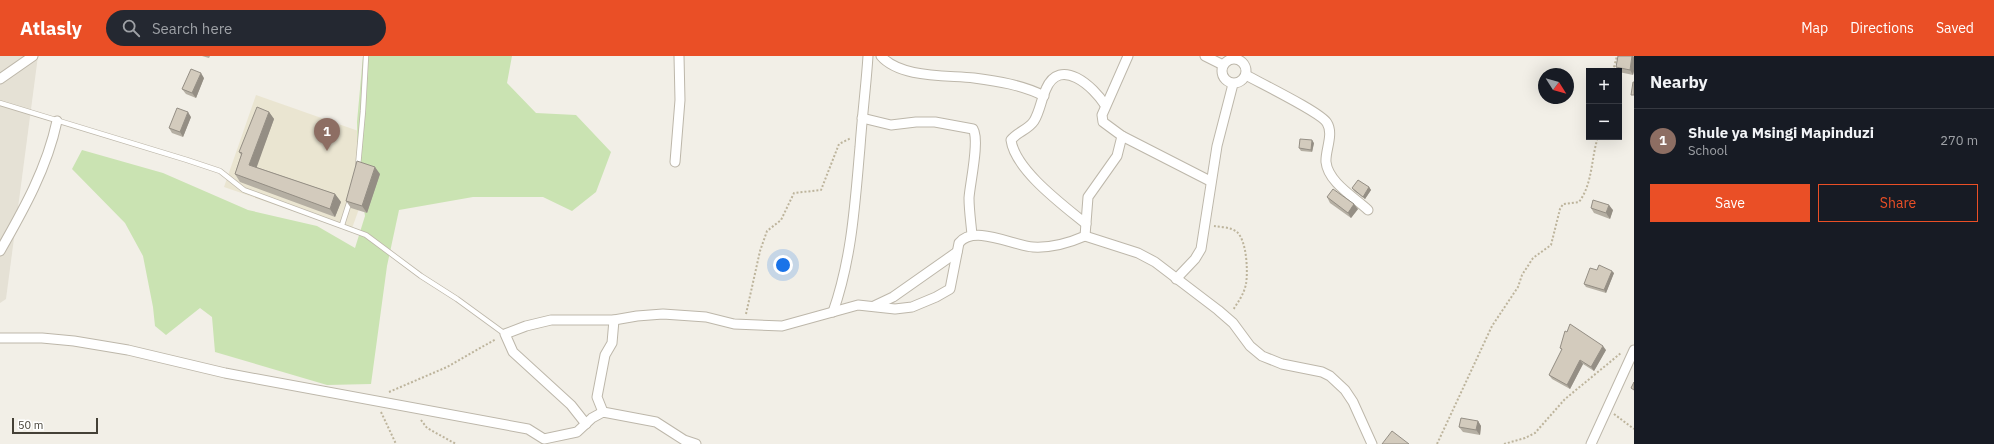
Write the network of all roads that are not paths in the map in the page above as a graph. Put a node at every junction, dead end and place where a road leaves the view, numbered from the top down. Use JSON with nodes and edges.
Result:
{"nodes":[{"id":1,"x":33,"y":56,"type":"edge"},
{"id":2,"x":366,"y":56,"type":"edge"},
{"id":3,"x":679,"y":56,"type":"edge"},
{"id":4,"x":868,"y":56,"type":"edge"},
{"id":5,"x":881,"y":56,"type":"edge"},
{"id":6,"x":1128,"y":56,"type":"edge"},
{"id":7,"x":1205,"y":56,"type":"edge"},
{"id":8,"x":1239,"y":57,"type":"edge"},
{"id":9,"x":1223,"y":65,"type":"junction"},
{"id":10,"x":1246,"y":75,"type":"junction"},
{"id":11,"x":0,"y":79,"type":"edge"},
{"id":12,"x":1233,"y":84,"type":"junction"},
{"id":13,"x":1044,"y":96,"type":"junction"},
{"id":14,"x":0,"y":103,"type":"edge"},
{"id":15,"x":1105,"y":105,"type":"junction"},
{"id":16,"x":57,"y":121,"type":"junction"},
{"id":17,"x":862,"y":122,"type":"junction"},
{"id":18,"x":1122,"y":136,"type":"junction"},
{"id":19,"x":675,"y":162,"type":"dead end"},
{"id":20,"x":357,"y":172,"type":"edge"},
{"id":21,"x":1210,"y":181,"type":"junction"},
{"id":22,"x":352,"y":192,"type":"edge"},
{"id":23,"x":1368,"y":210,"type":"dead end"},
{"id":24,"x":1086,"y":224,"type":"junction"},
{"id":25,"x":342,"y":225,"type":"junction"},
{"id":26,"x":972,"y":235,"type":"junction"},
{"id":27,"x":1085,"y":236,"type":"junction"},
{"id":28,"x":0,"y":251,"type":"edge"},
{"id":29,"x":957,"y":252,"type":"junction"},
{"id":30,"x":1176,"y":279,"type":"junction"},
{"id":31,"x":873,"y":306,"type":"junction"},
{"id":32,"x":833,"y":312,"type":"junction"},
{"id":33,"x":614,"y":320,"type":"junction"},
{"id":34,"x":505,"y":334,"type":"junction"},
{"id":35,"x":0,"y":338,"type":"edge"},
{"id":36,"x":1634,"y":350,"type":"edge"},
{"id":37,"x":603,"y":412,"type":"junction"},
{"id":38,"x":586,"y":424,"type":"junction"},
{"id":39,"x":696,"y":444,"type":"edge"},
{"id":40,"x":1372,"y":444,"type":"edge"},
{"id":41,"x":1591,"y":444,"type":"edge"}],
"edges":[{"from":1,"to":11,"type":"street"},
{"from":2,"to":20,"type":"lane"},
{"from":3,"to":19,"type":"street"},
{"from":4,"to":17,"type":"street"},
{"from":5,"to":13,"type":"street"},
{"from":6,"to":15,"type":"street"},
{"from":7,"to":9,"type":"street"},
{"from":8,"to":9,"type":"street"},
{"from":8,"to":10,"type":"street"},
{"from":9,"to":12,"type":"street"},
{"from":10,"to":12,"type":"street"},
{"from":10,"to":23,"type":"street"},
{"from":12,"to":21,"type":"street"},
{"from":13,"to":15,"type":"street"},
{"from":13,"to":24,"type":"street"},
{"from":14,"to":16,"type":"lane"},
{"from":15,"to":18,"type":"street"},
{"from":16,"to":25,"type":"lane"},
{"from":16,"to":28,"type":"street"},
{"from":17,"to":26,"type":"street"},
{"from":17,"to":32,"type":"street"},
{"from":18,"to":21,"type":"street"},
{"from":18,"to":24,"type":"street"},
{"from":21,"to":30,"type":"street"},
{"from":22,"to":25,"type":"lane"},
{"from":24,"to":27,"type":"street"},
{"from":25,"to":34,"type":"lane"},
{"from":26,"to":27,"type":"street"},
{"from":26,"to":29,"type":"street"},
{"from":27,"to":30,"type":"street"},
{"from":29,"to":31,"type":"street"},
{"from":29,"to":31,"type":"street"},
{"from":30,"to":40,"type":"street"},
{"from":31,"to":32,"type":"street"},
{"from":32,"to":33,"type":"street"},
{"from":33,"to":34,"type":"street"},
{"from":33,"to":37,"type":"street"},
{"from":34,"to":38,"type":"street"},
{"from":35,"to":38,"type":"street"},
{"from":36,"to":41,"type":"street"},
{"from":37,"to":38,"type":"street"},
{"from":37,"to":39,"type":"street"}]}
